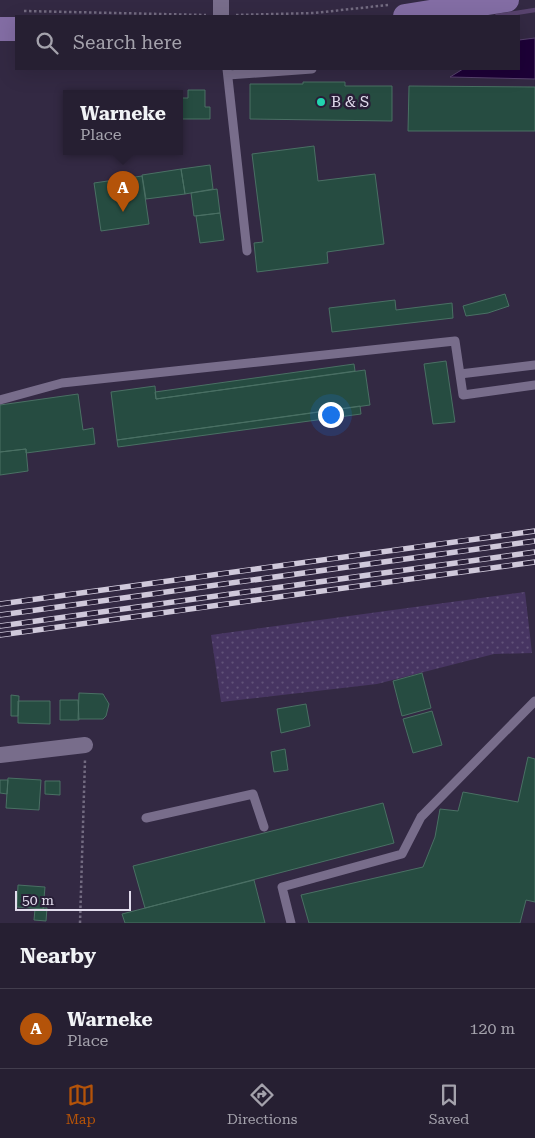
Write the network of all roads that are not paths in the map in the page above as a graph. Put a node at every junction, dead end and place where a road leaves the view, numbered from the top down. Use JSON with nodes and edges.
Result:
{"nodes":[{"id":1,"x":221,"y":0,"type":"edge"},
{"id":2,"x":507,"y":0,"type":"edge"},
{"id":3,"x":222,"y":15,"type":"edge"},
{"id":4,"x":412,"y":15,"type":"edge"},
{"id":5,"x":0,"y":29,"type":"edge"},
{"id":6,"x":15,"y":29,"type":"edge"},
{"id":7,"x":284,"y":70,"type":"edge"},
{"id":8,"x":227,"y":72,"type":"edge"},
{"id":9,"x":247,"y":251,"type":"dead end"},
{"id":10,"x":535,"y":365,"type":"edge"},
{"id":11,"x":460,"y":374,"type":"junction"},
{"id":12,"x":535,"y":385,"type":"edge"},
{"id":13,"x":0,"y":400,"type":"edge"},
{"id":14,"x":535,"y":701,"type":"edge"},
{"id":15,"x":85,"y":745,"type":"road end"},
{"id":16,"x":0,"y":755,"type":"edge"},
{"id":17,"x":146,"y":818,"type":"dead end"},
{"id":18,"x":264,"y":827,"type":"dead end"},
{"id":19,"x":290,"y":923,"type":"edge"}],
"edges":[{"from":1,"to":3,"type":"street"},
{"from":2,"to":4,"type":"main road"},
{"from":5,"to":6,"type":"main road"},
{"from":7,"to":8,"type":"lane"},
{"from":8,"to":9,"type":"lane"},
{"from":10,"to":11,"type":"lane"},
{"from":11,"to":12,"type":"lane"},
{"from":11,"to":13,"type":"lane"},
{"from":14,"to":19,"type":"lane"},
{"from":15,"to":16,"type":"street"},
{"from":17,"to":18,"type":"lane"}]}
